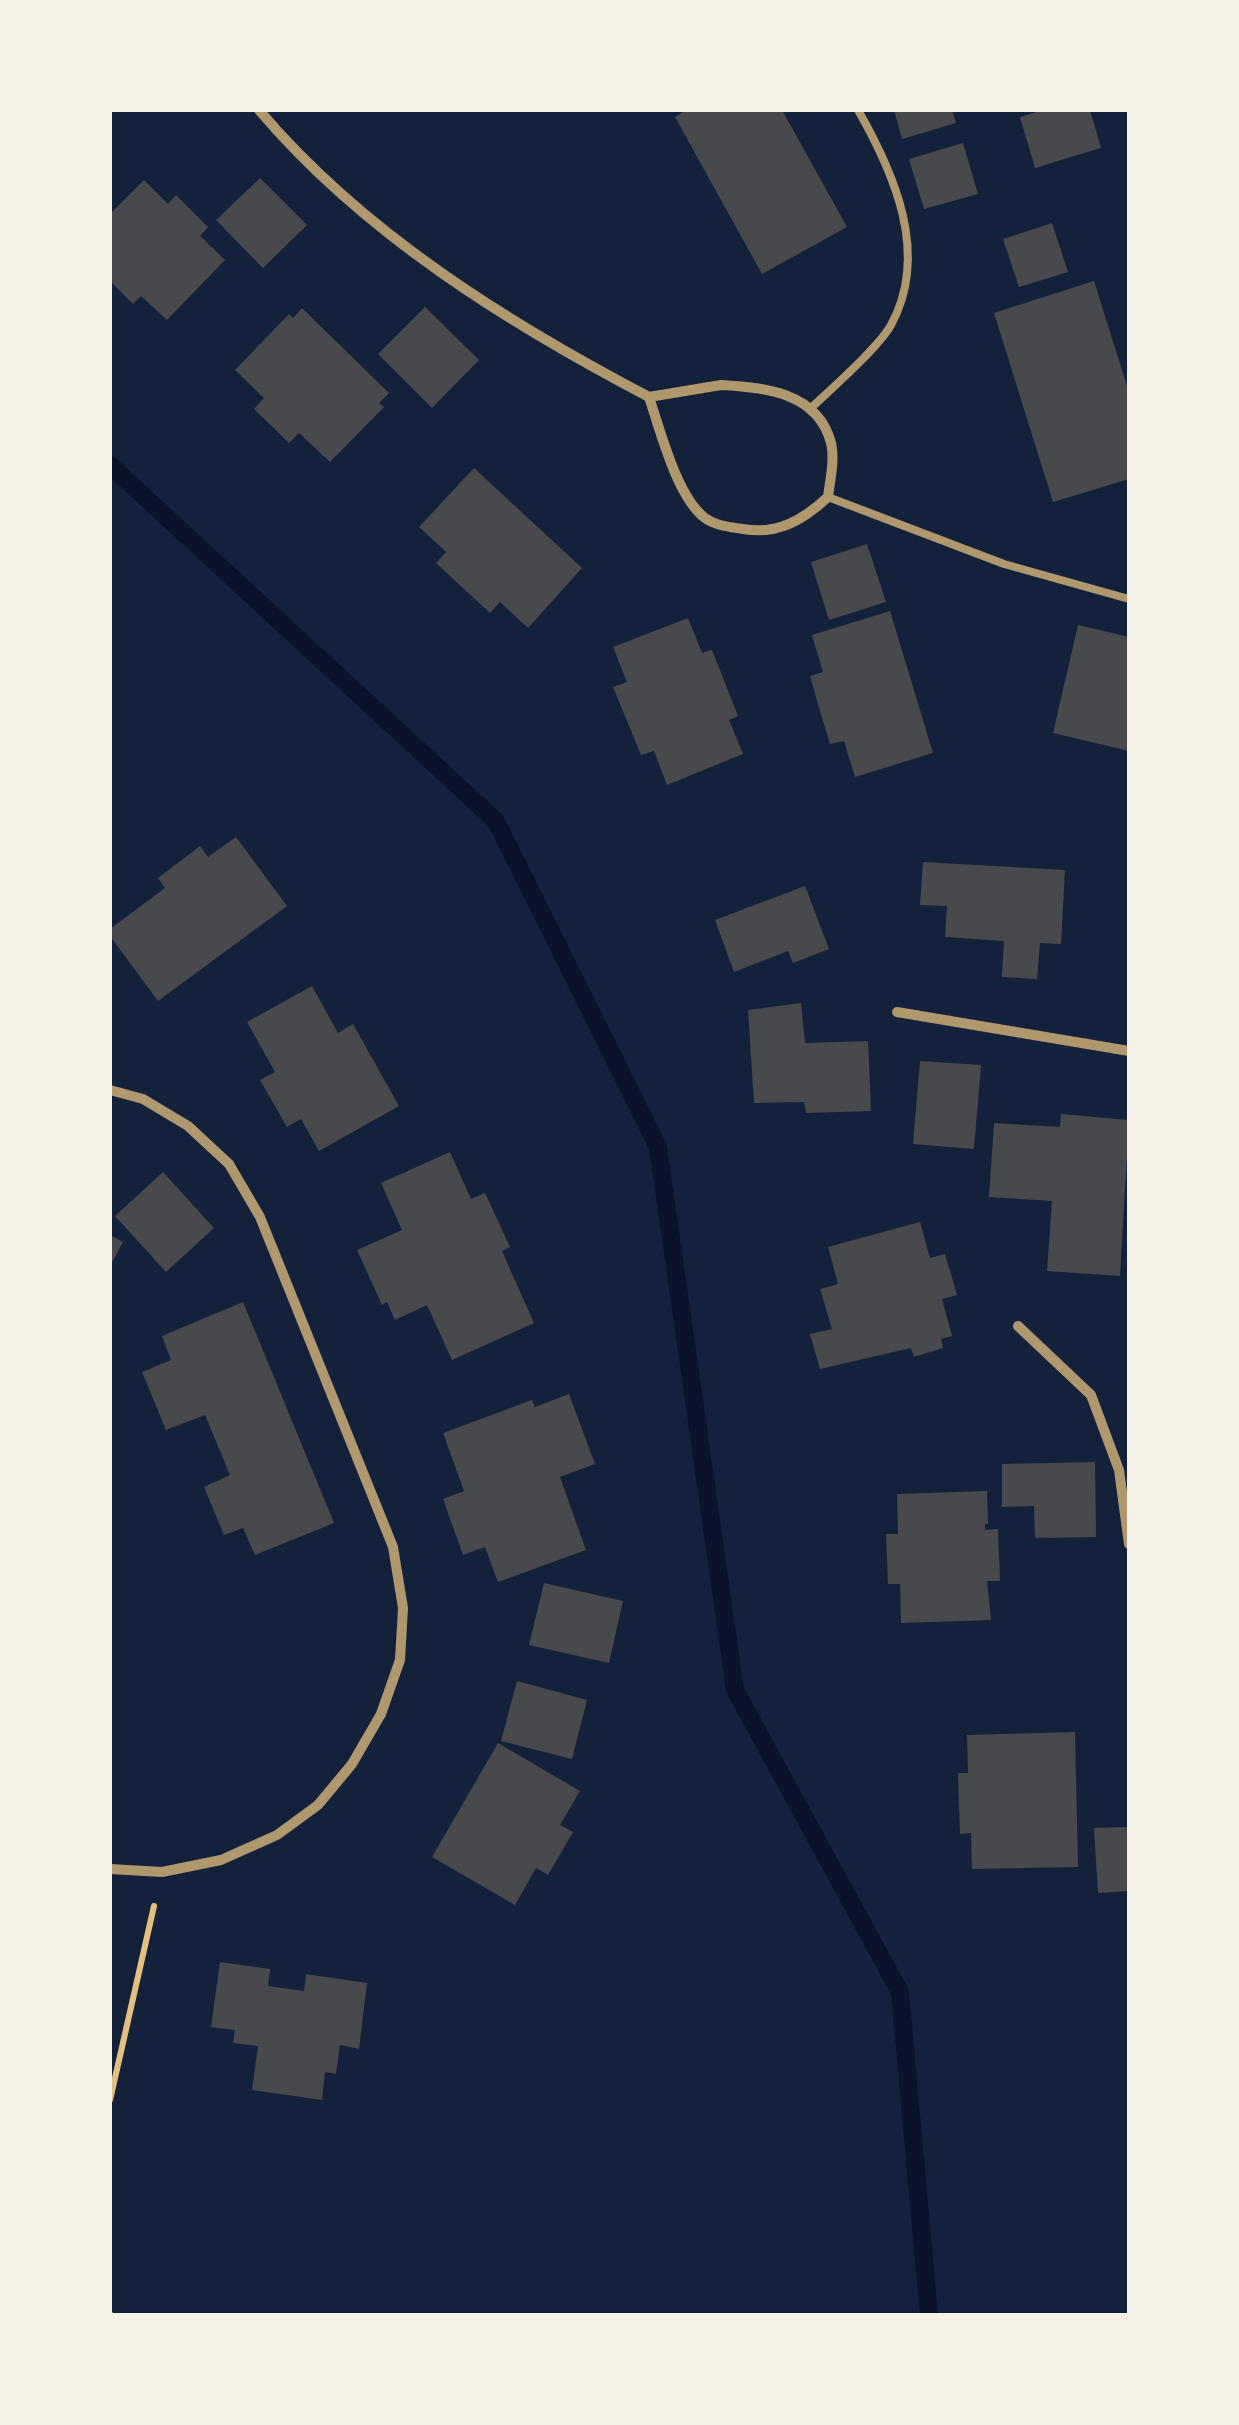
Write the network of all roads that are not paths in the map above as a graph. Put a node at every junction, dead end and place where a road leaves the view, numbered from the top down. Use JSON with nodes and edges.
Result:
{"nodes":[{"id":1,"x":259,"y":110,"type":"edge"},
{"id":2,"x":858,"y":110,"type":"edge"},
{"id":3,"x":649,"y":397,"type":"junction"},
{"id":4,"x":810,"y":409,"type":"junction"},
{"id":5,"x":828,"y":497,"type":"junction"},
{"id":6,"x":1129,"y":599,"type":"edge"},
{"id":7,"x":898,"y":1012,"type":"dead end"},
{"id":8,"x":1129,"y":1051,"type":"edge"},
{"id":9,"x":110,"y":1090,"type":"edge"},
{"id":10,"x":1018,"y":1326,"type":"dead end"},
{"id":11,"x":1129,"y":1544,"type":"edge"},
{"id":12,"x":110,"y":1869,"type":"edge"}],
"edges":[{"from":1,"to":3,"type":"street"},
{"from":2,"to":4,"type":"lane"},
{"from":3,"to":4,"type":"street"},
{"from":3,"to":5,"type":"street"},
{"from":4,"to":5,"type":"street"},
{"from":5,"to":6,"type":"lane"},
{"from":7,"to":8,"type":"street"},
{"from":9,"to":12,"type":"street"},
{"from":10,"to":11,"type":"street"}]}
